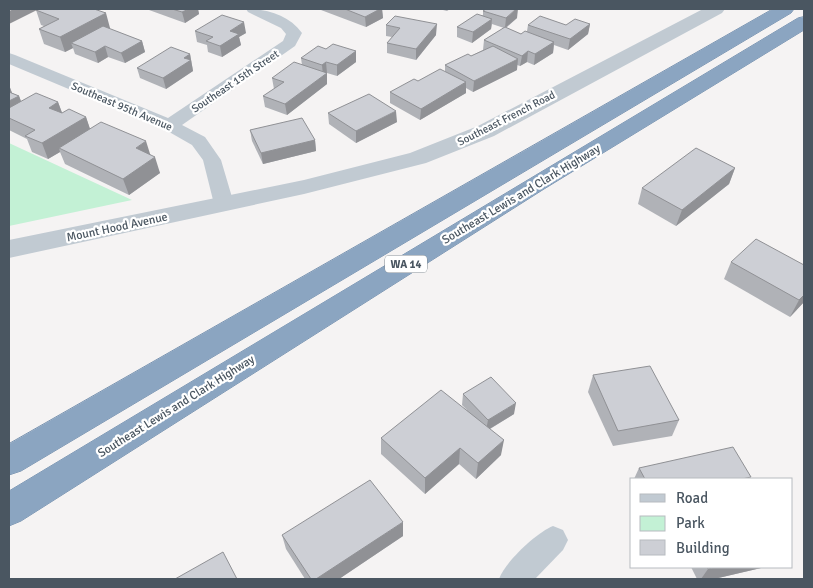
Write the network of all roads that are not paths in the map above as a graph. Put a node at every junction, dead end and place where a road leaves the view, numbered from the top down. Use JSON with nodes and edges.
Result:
{"nodes":[{"id":1,"x":253,"y":9,"type":"edge"},
{"id":2,"x":716,"y":9,"type":"edge"},
{"id":3,"x":786,"y":9,"type":"edge"},
{"id":4,"x":804,"y":22,"type":"edge"},
{"id":5,"x":9,"y":58,"type":"edge"},
{"id":6,"x":170,"y":125,"type":"junction"},
{"id":7,"x":224,"y":204,"type":"junction"},
{"id":8,"x":9,"y":250,"type":"edge"},
{"id":9,"x":9,"y":461,"type":"edge"},
{"id":10,"x":9,"y":510,"type":"edge"},
{"id":11,"x":553,"y":540,"type":"dead end"},
{"id":12,"x":514,"y":579,"type":"edge"}],
"edges":[{"from":1,"to":6,"type":"street","name":"Southeast 15th Street"},
{"from":2,"to":7,"type":"street","name":"Southeast French Road"},
{"from":3,"to":9,"type":"highway","number":"WA 14"},
{"from":4,"to":10,"type":"highway","name":"Southeast Lewis and Clark Highway","number":"WA 14"},
{"from":5,"to":6,"type":"street","name":"Southeast 95th Avenue"},
{"from":6,"to":7,"type":"street","name":"Southeast 95th Avenue"},
{"from":7,"to":8,"type":"street","name":"Mount Hood Avenue"},
{"from":11,"to":12,"type":"street"}]}
